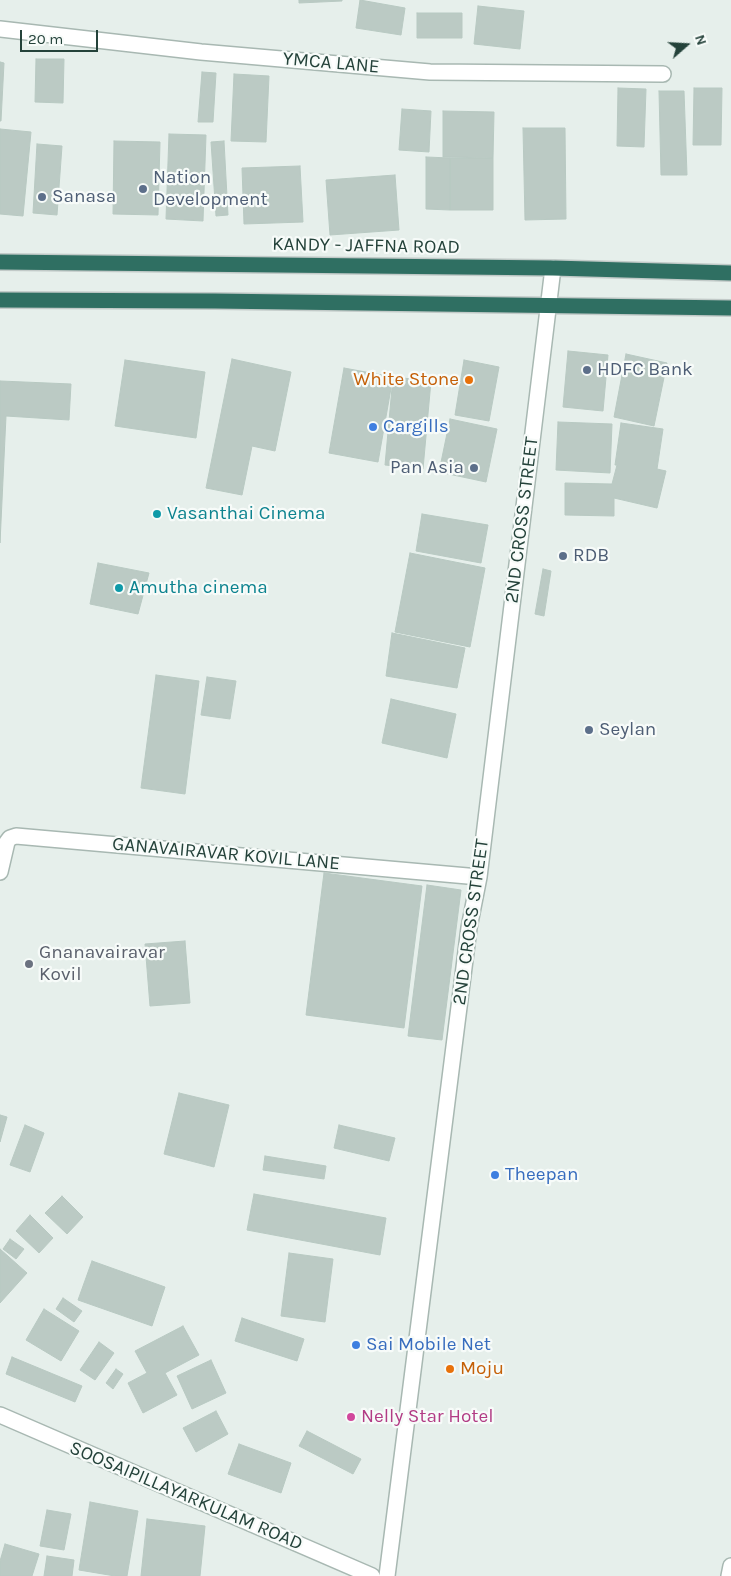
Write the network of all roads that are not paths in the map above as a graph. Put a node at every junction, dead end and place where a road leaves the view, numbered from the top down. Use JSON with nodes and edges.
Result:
{"nodes":[{"id":1,"x":0,"y":29,"type":"edge"},
{"id":2,"x":663,"y":74,"type":"dead end"},
{"id":3,"x":0,"y":262,"type":"edge"},
{"id":4,"x":553,"y":268,"type":"junction"},
{"id":5,"x":731,"y":273,"type":"edge"},
{"id":6,"x":0,"y":300,"type":"edge"},
{"id":7,"x":547,"y":306,"type":"junction"},
{"id":8,"x":731,"y":308,"type":"edge"},
{"id":9,"x":0,"y":872,"type":"edge"},
{"id":10,"x":479,"y":877,"type":"junction"},
{"id":11,"x":0,"y":1415,"type":"edge"},
{"id":12,"x":731,"y":1566,"type":"edge"},
{"id":13,"x":372,"y":1576,"type":"edge"},
{"id":14,"x":386,"y":1576,"type":"edge"},
{"id":15,"x":729,"y":1576,"type":"edge"}],
"edges":[{"from":1,"to":2,"type":"street","name":"YMCA LANE"},
{"from":3,"to":4,"type":"highway","name":"KANDY - JAFFNA ROAD"},
{"from":4,"to":5,"type":"highway","name":"KANDY - JAFFNA ROAD"},
{"from":4,"to":7,"type":"street","name":"2ND CROSS STREET"},
{"from":6,"to":7,"type":"highway"},
{"from":7,"to":8,"type":"highway"},
{"from":7,"to":10,"type":"street","name":"2ND CROSS STREET"},
{"from":9,"to":10,"type":"street","name":"GANAVAIRAVAR KOVIL LANE"},
{"from":10,"to":14,"type":"street","name":"2ND CROSS STREET"},
{"from":11,"to":13,"type":"street","name":"SOOSAIPILLAYARKULAM ROAD"},
{"from":12,"to":15,"type":"street"}]}
